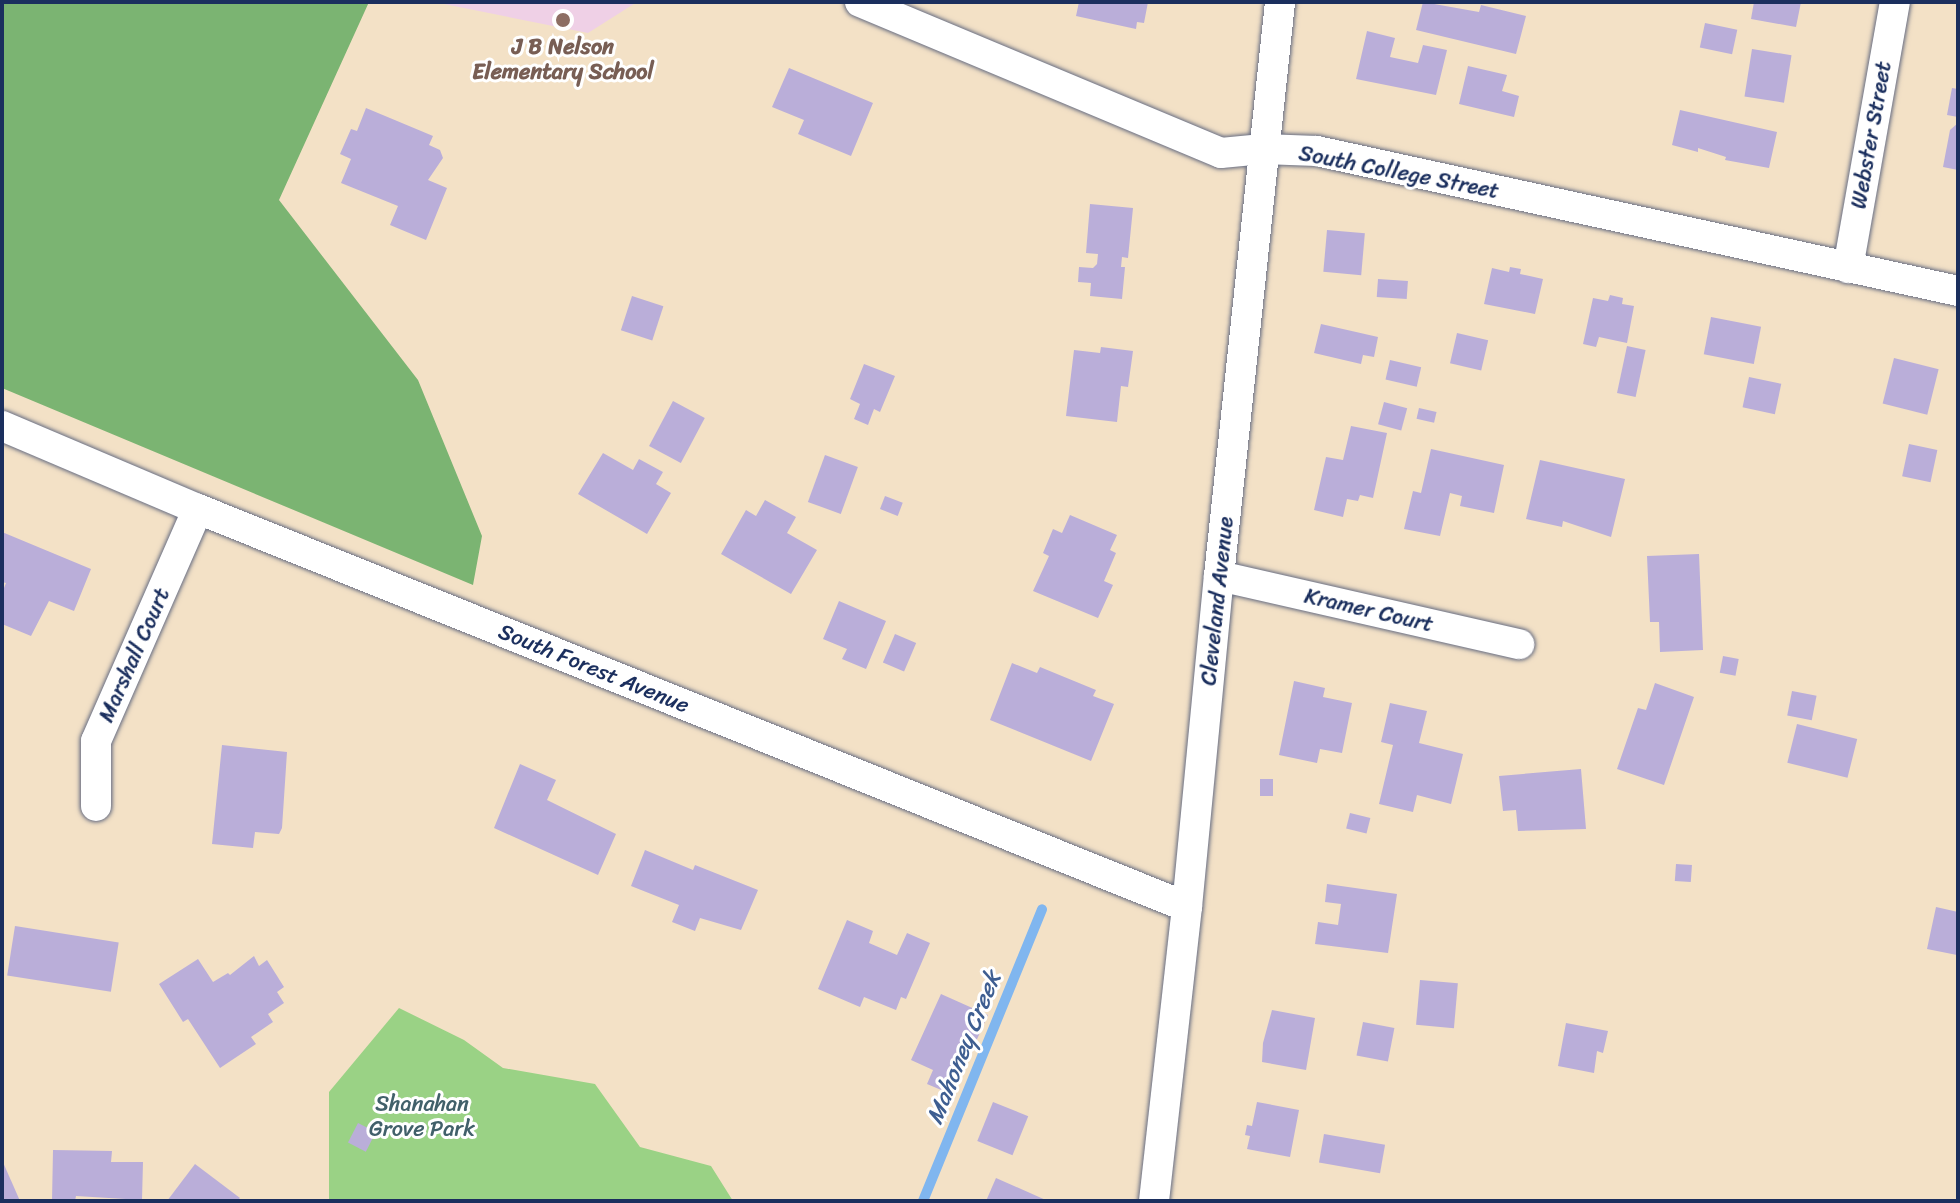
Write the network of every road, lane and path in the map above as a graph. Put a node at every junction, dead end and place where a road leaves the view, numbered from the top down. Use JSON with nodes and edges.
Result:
{"nodes":[{"id":1,"x":860,"y":2,"type":"edge"},
{"id":2,"x":1280,"y":2,"type":"edge"},
{"id":3,"x":1895,"y":2,"type":"edge"},
{"id":4,"x":1263,"y":149,"type":"junction"},
{"id":5,"x":1848,"y":268,"type":"junction"},
{"id":6,"x":1958,"y":291,"type":"edge"},
{"id":7,"x":2,"y":426,"type":"edge"},
{"id":8,"x":198,"y":509,"type":"junction"},
{"id":9,"x":1219,"y":576,"type":"junction"},
{"id":10,"x":1519,"y":644,"type":"dead end"},
{"id":11,"x":96,"y":806,"type":"dead end"},
{"id":12,"x":1187,"y":907,"type":"junction"},
{"id":13,"x":1154,"y":1201,"type":"edge"}],
"edges":[{"from":1,"to":4,"type":"street","name":"South College Street"},
{"from":2,"to":4,"type":"street","name":"Cleveland Avenue"},
{"from":3,"to":5,"type":"street","name":"Webster Street"},
{"from":4,"to":5,"type":"street","name":"South College Street"},
{"from":4,"to":9,"type":"street","name":"Cleveland Avenue"},
{"from":5,"to":6,"type":"street","name":"South College Street"},
{"from":7,"to":8,"type":"street","name":"South Forest Avenue"},
{"from":8,"to":11,"type":"street","name":"Marshall Court"},
{"from":8,"to":12,"type":"street","name":"South Forest Avenue"},
{"from":9,"to":10,"type":"street","name":"Kramer Court"},
{"from":9,"to":12,"type":"street","name":"Cleveland Avenue"},
{"from":12,"to":13,"type":"street","name":"Cleveland Avenue"}]}
